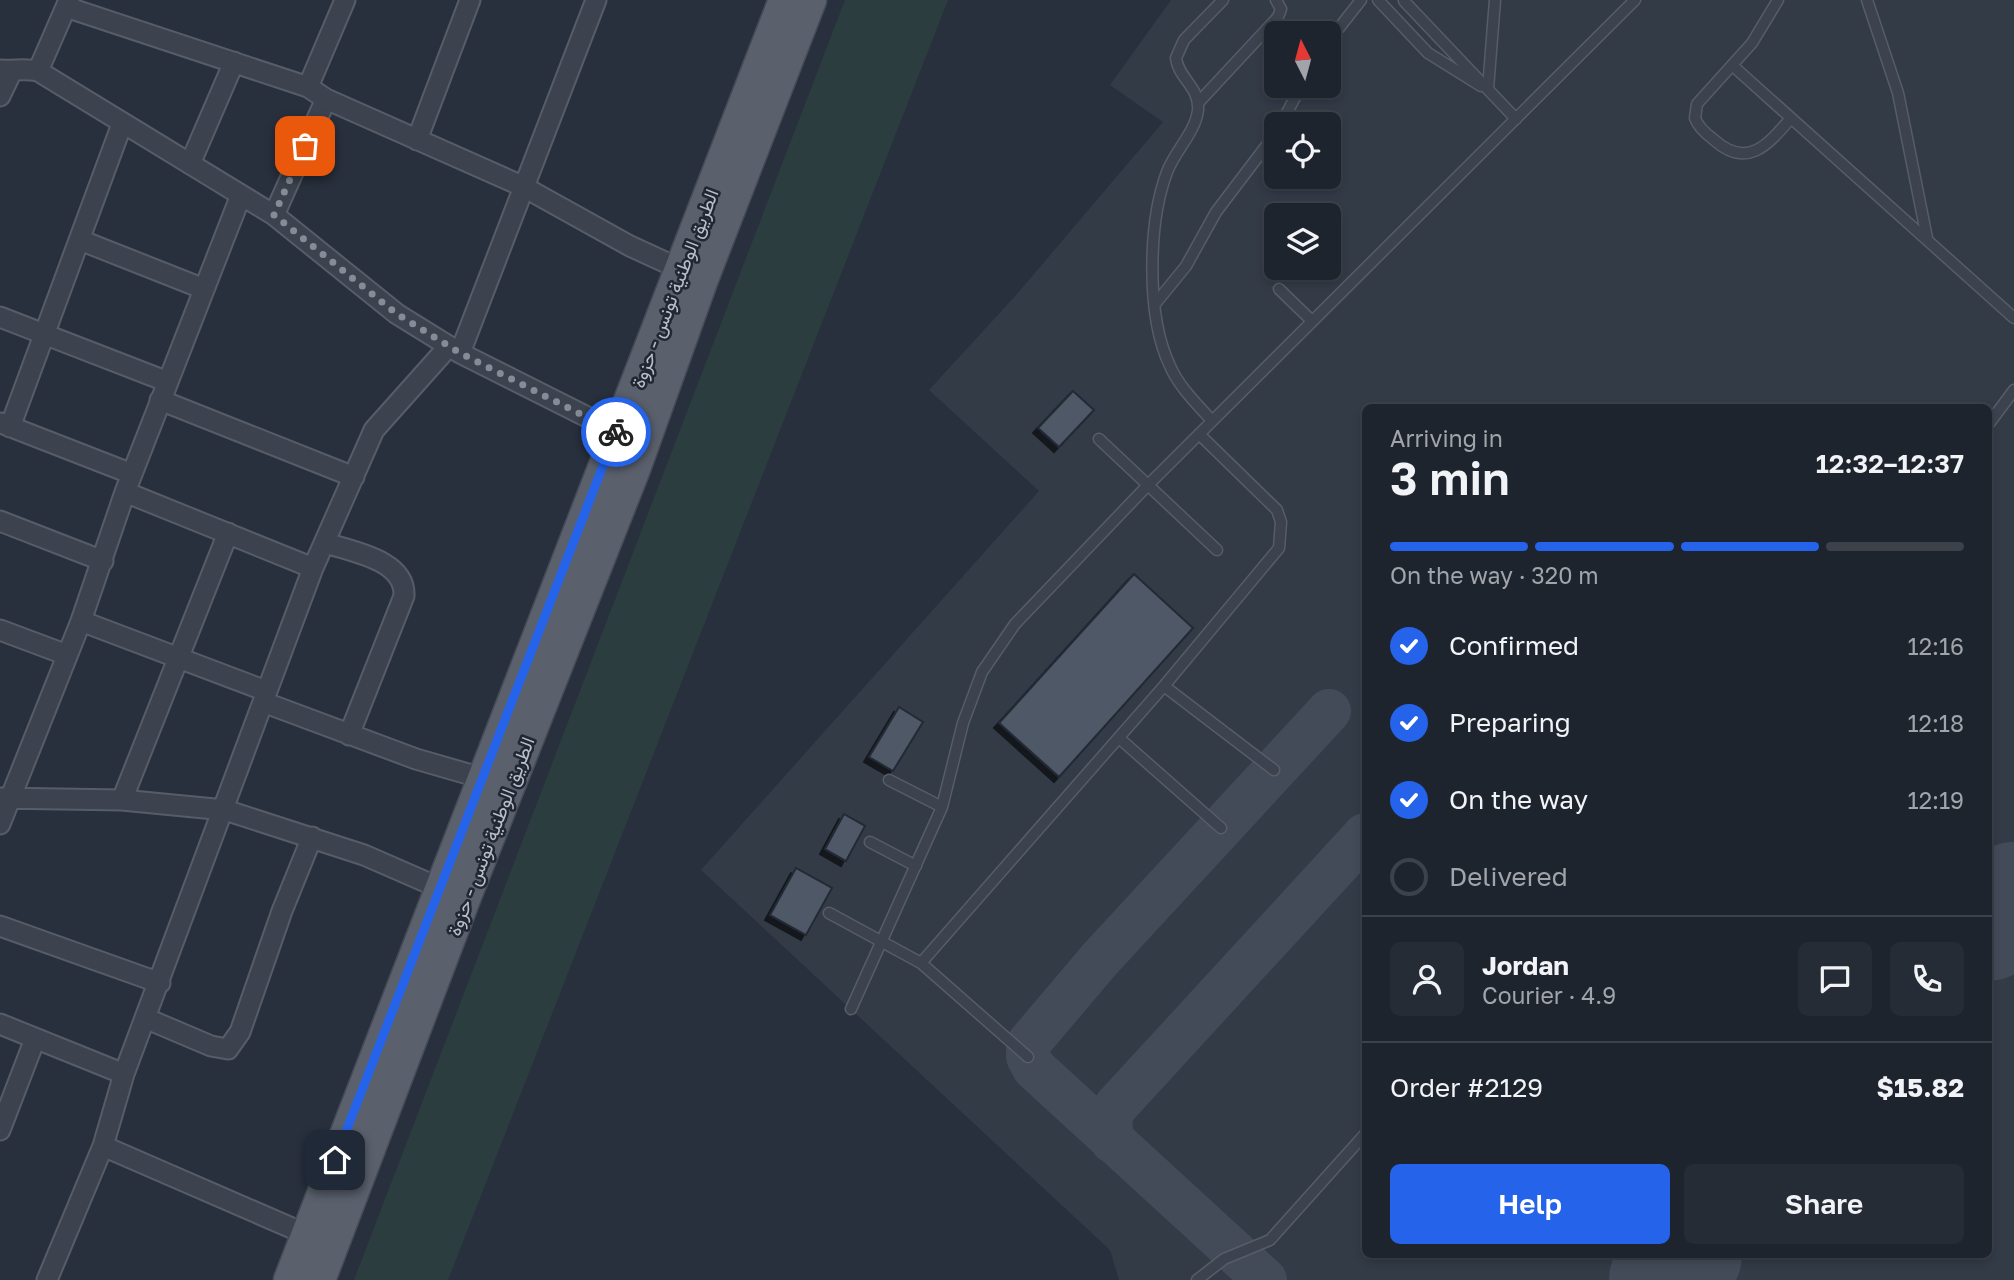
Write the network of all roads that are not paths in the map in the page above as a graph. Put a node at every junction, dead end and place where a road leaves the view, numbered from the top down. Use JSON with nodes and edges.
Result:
{"nodes":[{"id":1,"x":345,"y":0,"type":"edge"},
{"id":2,"x":470,"y":0,"type":"edge"},
{"id":3,"x":784,"y":0,"type":"edge"},
{"id":4,"x":811,"y":0,"type":"edge"},
{"id":5,"x":1223,"y":0,"type":"edge"},
{"id":6,"x":1276,"y":0,"type":"edge"},
{"id":7,"x":1495,"y":0,"type":"edge"},
{"id":8,"x":1634,"y":0,"type":"edge"},
{"id":9,"x":1778,"y":0,"type":"edge"},
{"id":10,"x":1867,"y":0,"type":"edge"},
{"id":11,"x":1359,"y":1,"type":"edge"},
{"id":12,"x":1379,"y":1,"type":"edge"},
{"id":13,"x":1404,"y":1,"type":"edge"},
{"id":14,"x":592,"y":2,"type":"edge"},
{"id":15,"x":68,"y":4,"type":"edge"},
{"id":16,"x":1341,"y":25,"type":"edge"},
{"id":17,"x":234,"y":62,"type":"junction"},
{"id":18,"x":1733,"y":66,"type":"junction"},
{"id":19,"x":6,"y":70,"type":"edge"},
{"id":20,"x":38,"y":71,"type":"junction"},
{"id":21,"x":308,"y":87,"type":"junction"},
{"id":22,"x":1488,"y":89,"type":"junction"},
{"id":23,"x":0,"y":96,"type":"edge"},
{"id":24,"x":326,"y":99,"type":"junction"},
{"id":25,"x":1198,"y":103,"type":"junction"},
{"id":26,"x":1791,"y":118,"type":"junction"},
{"id":27,"x":1516,"y":119,"type":"junction"},
{"id":28,"x":122,"y":124,"type":"junction"},
{"id":29,"x":417,"y":140,"type":"junction"},
{"id":30,"x":1264,"y":149,"type":"edge"},
{"id":31,"x":190,"y":164,"type":"junction"},
{"id":32,"x":522,"y":186,"type":"junction"},
{"id":33,"x":241,"y":195,"type":"junction"},
{"id":34,"x":274,"y":215,"type":"junction"},
{"id":35,"x":1927,"y":239,"type":"junction"},
{"id":36,"x":79,"y":240,"type":"junction"},
{"id":37,"x":693,"y":274,"type":"junction"},
{"id":38,"x":204,"y":289,"type":"junction"},
{"id":39,"x":1279,"y":289,"type":"dead end"},
{"id":40,"x":1998,"y":303,"type":"junction"},
{"id":41,"x":1155,"y":304,"type":"junction"},
{"id":42,"x":0,"y":317,"type":"edge"},
{"id":43,"x":2014,"y":318,"type":"edge"},
{"id":44,"x":1312,"y":321,"type":"junction"},
{"id":45,"x":2014,"y":328,"type":"edge"},
{"id":46,"x":44,"y":335,"type":"junction"},
{"id":47,"x":455,"y":349,"type":"junction"},
{"id":48,"x":2014,"y":390,"type":"edge"},
{"id":49,"x":164,"y":391,"type":"junction"},
{"id":50,"x":1992,"y":420,"type":"edge"},
{"id":51,"x":1212,"y":421,"type":"junction"},
{"id":52,"x":5,"y":425,"type":"edge"},
{"id":53,"x":1199,"y":434,"type":"junction"},
{"id":54,"x":631,"y":439,"type":"junction"},
{"id":55,"x":1099,"y":439,"type":"dead end"},
{"id":56,"x":354,"y":477,"type":"junction"},
{"id":57,"x":128,"y":483,"type":"junction"},
{"id":58,"x":1148,"y":485,"type":"junction"},
{"id":59,"x":0,"y":521,"type":"edge"},
{"id":60,"x":228,"y":533,"type":"junction"},
{"id":61,"x":326,"y":542,"type":"junction"},
{"id":62,"x":1217,"y":550,"type":"dead end"},
{"id":63,"x":103,"y":561,"type":"junction"},
{"id":64,"x":313,"y":568,"type":"junction"},
{"id":65,"x":81,"y":621,"type":"junction"},
{"id":66,"x":0,"y":630,"type":"edge"},
{"id":67,"x":67,"y":655,"type":"junction"},
{"id":68,"x":177,"y":660,"type":"junction"},
{"id":69,"x":1164,"y":686,"type":"junction"},
{"id":70,"x":264,"y":697,"type":"junction"},
{"id":71,"x":349,"y":735,"type":"junction"},
{"id":72,"x":1119,"y":738,"type":"junction"},
{"id":73,"x":1274,"y":770,"type":"dead end"},
{"id":74,"x":482,"y":778,"type":"junction"},
{"id":75,"x":889,"y":780,"type":"dead end"},
{"id":76,"x":5,"y":798,"type":"edge"},
{"id":77,"x":122,"y":800,"type":"junction"},
{"id":78,"x":942,"y":807,"type":"junction"},
{"id":79,"x":225,"y":810,"type":"junction"},
{"id":80,"x":0,"y":824,"type":"edge"},
{"id":81,"x":1221,"y":828,"type":"dead end"},
{"id":82,"x":312,"y":837,"type":"junction"},
{"id":83,"x":870,"y":842,"type":"dead end"},
{"id":84,"x":916,"y":866,"type":"junction"},
{"id":85,"x":452,"y":893,"type":"junction"},
{"id":86,"x":829,"y":913,"type":"dead end"},
{"id":87,"x":0,"y":926,"type":"edge"},
{"id":88,"x":883,"y":940,"type":"junction"},
{"id":89,"x":921,"y":963,"type":"junction"},
{"id":90,"x":160,"y":983,"type":"junction"},
{"id":91,"x":851,"y":1009,"type":"dead end"},
{"id":92,"x":145,"y":1018,"type":"junction"},
{"id":93,"x":0,"y":1024,"type":"edge"},
{"id":94,"x":35,"y":1039,"type":"junction"},
{"id":95,"x":1028,"y":1057,"type":"dead end"},
{"id":96,"x":124,"y":1074,"type":"junction"},
{"id":97,"x":0,"y":1130,"type":"edge"},
{"id":98,"x":1362,"y":1137,"type":"edge"},
{"id":99,"x":103,"y":1146,"type":"junction"},
{"id":100,"x":306,"y":1234,"type":"junction"},
{"id":101,"x":334,"y":1246,"type":"junction"},
{"id":102,"x":47,"y":1280,"type":"edge"},
{"id":103,"x":289,"y":1280,"type":"edge"},
{"id":104,"x":320,"y":1280,"type":"edge"},
{"id":105,"x":1197,"y":1280,"type":"edge"}],
"edges":[{"from":1,"to":21,"type":"street"},
{"from":2,"to":29,"type":"street"},
{"from":3,"to":37,"type":"main road","name":"الطريق الوطنية تونس - حزوة"},
{"from":4,"to":37,"type":"main road","name":"الطريق الوطنية تونس - حزوة"},
{"from":5,"to":25,"type":"lane"},
{"from":6,"to":25,"type":"lane"},
{"from":7,"to":22,"type":"lane"},
{"from":8,"to":27,"type":"lane"},
{"from":9,"to":18,"type":"lane"},
{"from":10,"to":35,"type":"lane"},
{"from":11,"to":16,"type":"lane"},
{"from":12,"to":13,"type":"lane"},
{"from":12,"to":22,"type":"lane"},
{"from":13,"to":22,"type":"lane"},
{"from":14,"to":32,"type":"street"},
{"from":15,"to":17,"type":"street"},
{"from":15,"to":20,"type":"street"},
{"from":17,"to":21,"type":"street"},
{"from":17,"to":31,"type":"street"},
{"from":18,"to":26,"type":"lane"},
{"from":18,"to":26,"type":"lane"},
{"from":19,"to":20,"type":"street"},
{"from":19,"to":23,"type":"street"},
{"from":20,"to":28,"type":"street"},
{"from":21,"to":24,"type":"street"},
{"from":22,"to":27,"type":"lane"},
{"from":24,"to":29,"type":"street"},
{"from":24,"to":34,"type":"street"},
{"from":25,"to":41,"type":"lane"},
{"from":26,"to":35,"type":"lane"},
{"from":27,"to":44,"type":"lane"},
{"from":28,"to":31,"type":"street"},
{"from":28,"to":36,"type":"street"},
{"from":29,"to":32,"type":"street"},
{"from":30,"to":41,"type":"lane"},
{"from":31,"to":33,"type":"street"},
{"from":32,"to":37,"type":"street"},
{"from":32,"to":47,"type":"street"},
{"from":33,"to":34,"type":"street"},
{"from":33,"to":38,"type":"street"},
{"from":34,"to":47,"type":"street"},
{"from":35,"to":40,"type":"lane"},
{"from":36,"to":38,"type":"street"},
{"from":36,"to":46,"type":"street"},
{"from":37,"to":54,"type":"main road","name":"الطريق الوطنية تونس - حزوة"},
{"from":38,"to":49,"type":"street"},
{"from":39,"to":44,"type":"lane"},
{"from":40,"to":43,"type":"lane"},
{"from":40,"to":45,"type":"lane"},
{"from":41,"to":51,"type":"lane"},
{"from":42,"to":46,"type":"street"},
{"from":44,"to":51,"type":"lane"},
{"from":46,"to":49,"type":"street"},
{"from":46,"to":52,"type":"street"},
{"from":47,"to":54,"type":"street"},
{"from":47,"to":56,"type":"street"},
{"from":48,"to":50,"type":"lane"},
{"from":49,"to":56,"type":"street"},
{"from":49,"to":57,"type":"street"},
{"from":51,"to":53,"type":"lane"},
{"from":52,"to":57,"type":"street"},
{"from":53,"to":58,"type":"lane"},
{"from":53,"to":69,"type":"lane"},
{"from":54,"to":74,"type":"main road","name":"الطريق الوطنية تونس - حزوة"},
{"from":54,"to":85,"type":"main road","name":"الطريق الوطنية تونس - حزوة"},
{"from":55,"to":58,"type":"lane"},
{"from":56,"to":61,"type":"street"},
{"from":57,"to":60,"type":"street"},
{"from":57,"to":63,"type":"street"},
{"from":58,"to":62,"type":"lane"},
{"from":58,"to":78,"type":"lane"},
{"from":59,"to":63,"type":"street"},
{"from":60,"to":64,"type":"street"},
{"from":60,"to":68,"type":"street"},
{"from":61,"to":64,"type":"street"},
{"from":61,"to":71,"type":"street"},
{"from":63,"to":65,"type":"street"},
{"from":64,"to":70,"type":"street"},
{"from":65,"to":67,"type":"street"},
{"from":65,"to":68,"type":"street"},
{"from":66,"to":67,"type":"street"},
{"from":67,"to":76,"type":"street"},
{"from":68,"to":70,"type":"street"},
{"from":68,"to":77,"type":"street"},
{"from":69,"to":72,"type":"lane"},
{"from":69,"to":73,"type":"lane"},
{"from":70,"to":71,"type":"street"},
{"from":70,"to":79,"type":"street"},
{"from":71,"to":74,"type":"street"},
{"from":72,"to":81,"type":"lane"},
{"from":72,"to":89,"type":"lane"},
{"from":74,"to":85,"type":"main road","name":"الطريق الوطنية تونس - حزوة"},
{"from":75,"to":78,"type":"lane"},
{"from":76,"to":77,"type":"street"},
{"from":76,"to":80,"type":"street"},
{"from":77,"to":79,"type":"street"},
{"from":78,"to":84,"type":"lane"},
{"from":79,"to":82,"type":"street"},
{"from":79,"to":90,"type":"street"},
{"from":82,"to":85,"type":"street"},
{"from":82,"to":92,"type":"street"},
{"from":83,"to":84,"type":"lane"},
{"from":84,"to":88,"type":"lane"},
{"from":85,"to":100,"type":"main road","name":"الطريق الوطنية تونس - حزوة"},
{"from":85,"to":101,"type":"main road","name":"الطريق الوطنية تونس - حزوة"},
{"from":86,"to":88,"type":"lane"},
{"from":87,"to":90,"type":"street"},
{"from":88,"to":89,"type":"lane"},
{"from":88,"to":91,"type":"lane"},
{"from":89,"to":95,"type":"lane"},
{"from":90,"to":92,"type":"street"},
{"from":92,"to":96,"type":"street"},
{"from":93,"to":94,"type":"street"},
{"from":94,"to":96,"type":"street"},
{"from":94,"to":97,"type":"street"},
{"from":96,"to":99,"type":"street"},
{"from":98,"to":105,"type":"lane"},
{"from":99,"to":100,"type":"street"},
{"from":99,"to":102,"type":"street"},
{"from":100,"to":101,"type":"street"},
{"from":100,"to":103,"type":"main road","name":"الطريق الوطنية تونس - حزوة"},
{"from":101,"to":104,"type":"main road","name":"الطريق الوطنية تونس - حزوة"}]}
